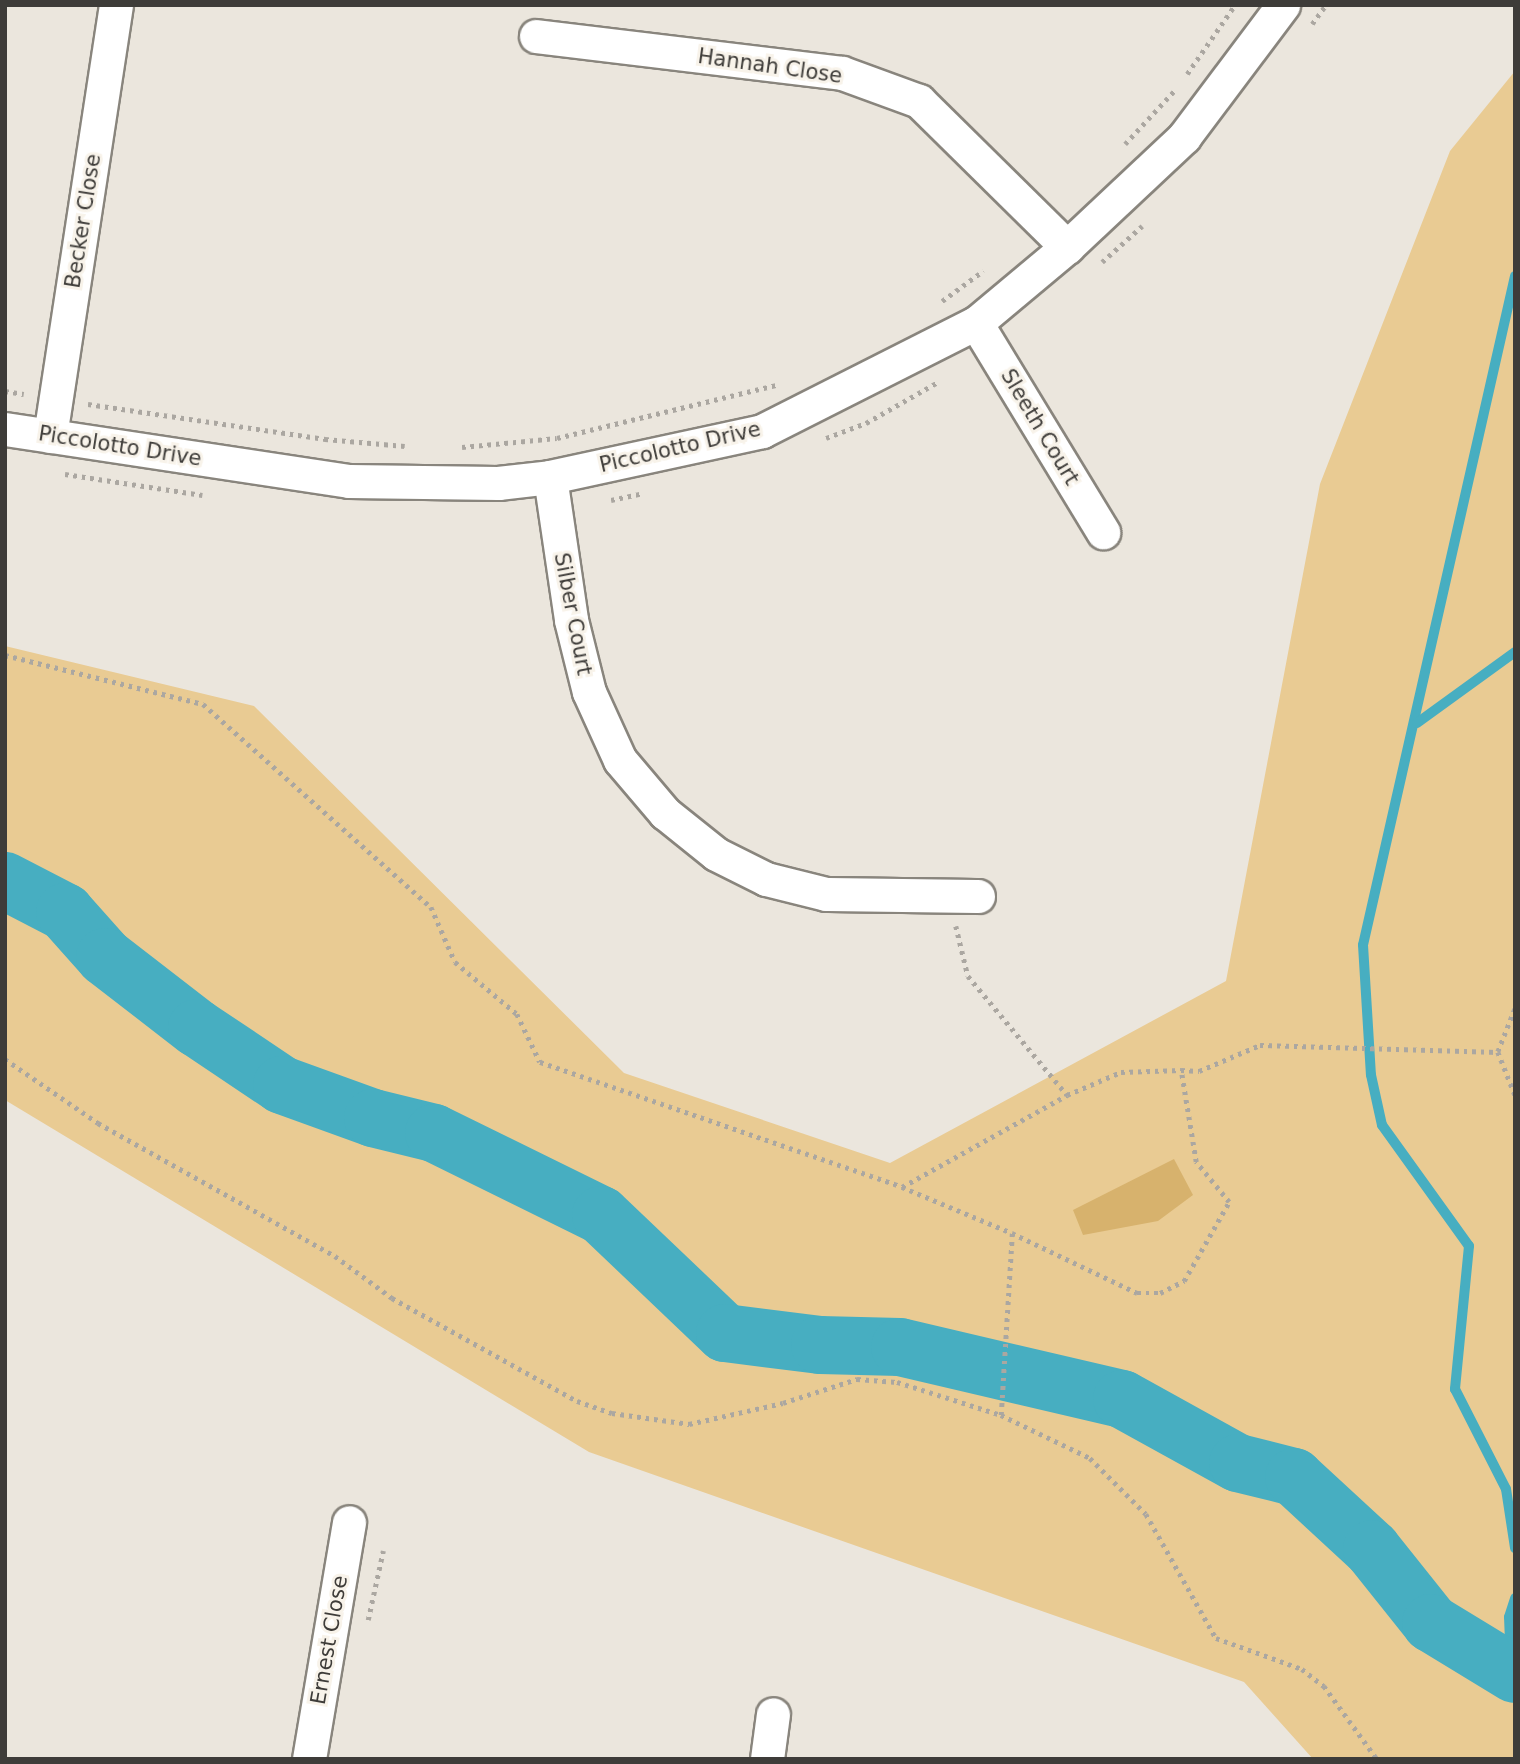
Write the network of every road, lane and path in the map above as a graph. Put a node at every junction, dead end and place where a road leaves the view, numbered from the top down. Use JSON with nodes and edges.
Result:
{"nodes":[{"id":1,"x":116,"y":5,"type":"edge"},
{"id":2,"x":1235,"y":5,"type":"edge"},
{"id":3,"x":1283,"y":5,"type":"edge"},
{"id":4,"x":1326,"y":5,"type":"edge"},
{"id":5,"x":1305,"y":34,"type":"dead end"},
{"id":6,"x":536,"y":36,"type":"dead end"},
{"id":7,"x":1117,"y":152,"type":"dead end"},
{"id":8,"x":1147,"y":219,"type":"dead end"},
{"id":9,"x":1067,"y":247,"type":"junction"},
{"id":10,"x":1097,"y":266,"type":"dead end"},
{"id":11,"x":988,"y":268,"type":"dead end"},
{"id":12,"x":937,"y":305,"type":"dead end"},
{"id":13,"x":976,"y":323,"type":"junction"},
{"id":14,"x":948,"y":376,"type":"dead end"},
{"id":15,"x":779,"y":384,"type":"dead end"},
{"id":16,"x":5,"y":391,"type":"edge"},
{"id":17,"x":56,"y":399,"type":"junction"},
{"id":18,"x":5,"y":429,"type":"edge"},
{"id":19,"x":50,"y":436,"type":"junction"},
{"id":20,"x":814,"y":443,"type":"dead end"},
{"id":21,"x":414,"y":447,"type":"dead end"},
{"id":22,"x":453,"y":448,"type":"dead end"},
{"id":23,"x":58,"y":473,"type":"dead end"},
{"id":24,"x":552,"y":492,"type":"junction"},
{"id":25,"x":649,"y":492,"type":"dead end"},
{"id":26,"x":217,"y":496,"type":"dead end"},
{"id":27,"x":1103,"y":532,"type":"dead end"},
{"id":28,"x":5,"y":655,"type":"edge"},
{"id":29,"x":963,"y":896,"type":"joint"},
{"id":30,"x":1515,"y":1009,"type":"edge"},
{"id":31,"x":1498,"y":1052,"type":"junction"},
{"id":32,"x":5,"y":1059,"type":"edge"},
{"id":33,"x":1181,"y":1070,"type":"junction"},
{"id":34,"x":1067,"y":1095,"type":"junction"},
{"id":35,"x":1515,"y":1095,"type":"edge"},
{"id":36,"x":902,"y":1187,"type":"junction"},
{"id":37,"x":1012,"y":1233,"type":"junction"},
{"id":38,"x":1001,"y":1415,"type":"junction"},
{"id":39,"x":349,"y":1522,"type":"dead end"},
{"id":40,"x":773,"y":1714,"type":"dead end"},
{"id":41,"x":309,"y":1759,"type":"edge"},
{"id":42,"x":767,"y":1759,"type":"edge"},
{"id":43,"x":1377,"y":1759,"type":"edge"}],
"edges":[{"from":1,"to":17,"type":"street","name":"Becker Close"},
{"from":2,"to":7,"type":"path"},
{"from":3,"to":9,"type":"street","name":"Piccolotto Drive"},
{"from":4,"to":5,"type":"path"},
{"from":6,"to":9,"type":"street","name":"Hannah Close"},
{"from":8,"to":10,"type":"path"},
{"from":9,"to":13,"type":"street","name":"Piccolotto Drive"},
{"from":11,"to":12,"type":"path"},
{"from":13,"to":24,"type":"street","name":"Piccolotto Drive"},
{"from":13,"to":27,"type":"street","name":"Sleeth Court"},
{"from":14,"to":20,"type":"path"},
{"from":15,"to":22,"type":"path"},
{"from":16,"to":17,"type":"path"},
{"from":17,"to":19,"type":"street","name":"Becker Close"},
{"from":17,"to":21,"type":"path"},
{"from":18,"to":19,"type":"street","name":"Piccolotto Drive"},
{"from":19,"to":24,"type":"street","name":"Piccolotto Drive"},
{"from":23,"to":26,"type":"path"},
{"from":24,"to":25,"type":"path"},
{"from":24,"to":29,"type":"street","name":"Silber Court"},
{"from":28,"to":36,"type":"path"},
{"from":29,"to":34,"type":"path"},
{"from":30,"to":31,"type":"path"},
{"from":31,"to":33,"type":"path"},
{"from":31,"to":35,"type":"path"},
{"from":32,"to":38,"type":"path"},
{"from":33,"to":34,"type":"path"},
{"from":33,"to":37,"type":"path"},
{"from":34,"to":36,"type":"path"},
{"from":36,"to":37,"type":"path"},
{"from":37,"to":38,"type":"path"},
{"from":38,"to":43,"type":"path"},
{"from":39,"to":41,"type":"street","name":"Ernest Close"},
{"from":40,"to":42,"type":"street"}]}
